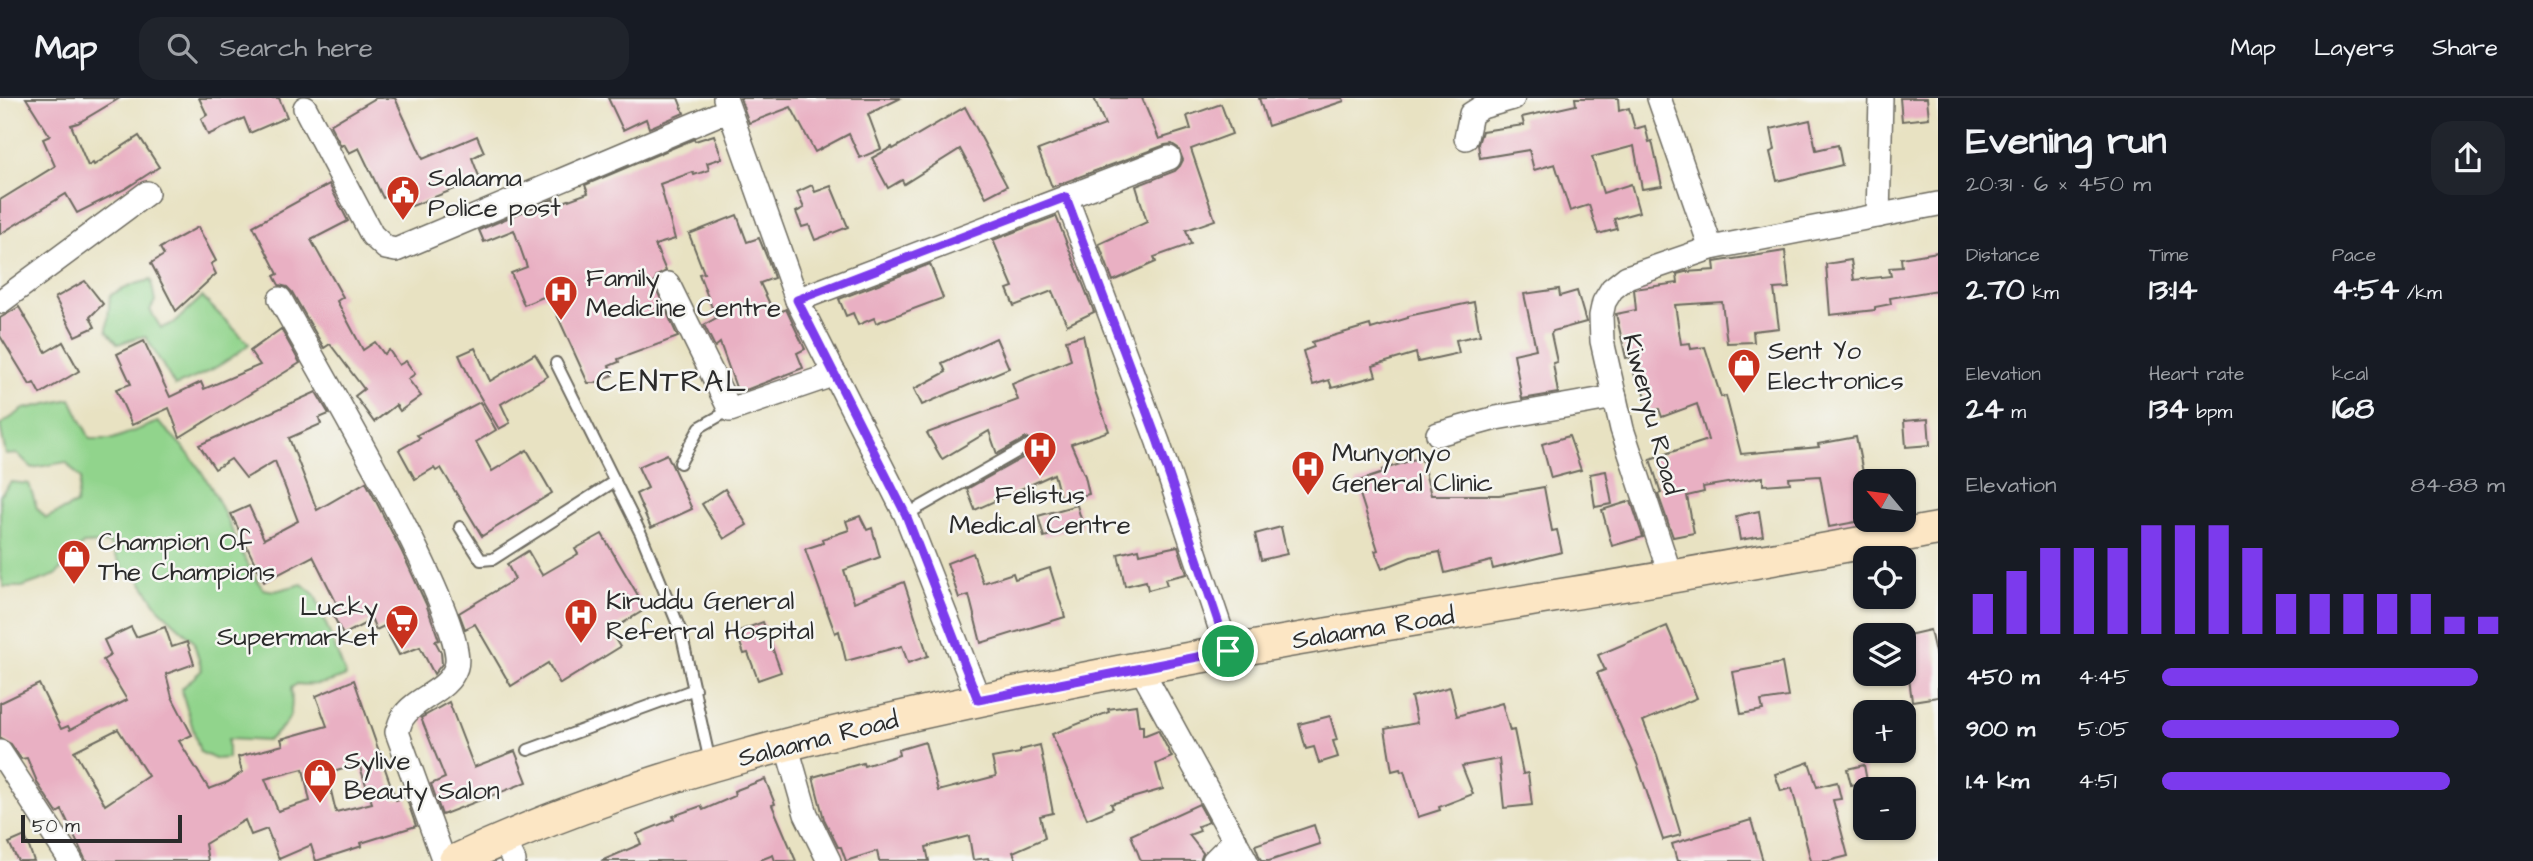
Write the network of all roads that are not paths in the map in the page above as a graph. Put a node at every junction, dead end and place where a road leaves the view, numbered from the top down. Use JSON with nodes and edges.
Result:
{"nodes":[{"id":1,"x":1513,"y":98,"type":"edge"},
{"id":2,"x":1659,"y":98,"type":"edge"},
{"id":3,"x":1881,"y":98,"type":"edge"},
{"id":4,"x":727,"y":104,"type":"edge"},
{"id":5,"x":305,"y":108,"type":"dead end"},
{"id":6,"x":1466,"y":138,"type":"dead end"},
{"id":7,"x":1169,"y":158,"type":"dead end"},
{"id":8,"x":147,"y":193,"type":"dead end"},
{"id":9,"x":1066,"y":197,"type":"junction"},
{"id":10,"x":1938,"y":204,"type":"edge"},
{"id":11,"x":1878,"y":216,"type":"junction"},
{"id":12,"x":1711,"y":248,"type":"junction"},
{"id":13,"x":668,"y":284,"type":"dead end"},
{"id":14,"x":279,"y":299,"type":"dead end"},
{"id":15,"x":797,"y":300,"type":"junction"},
{"id":16,"x":0,"y":302,"type":"edge"},
{"id":17,"x":556,"y":363,"type":"dead end"},
{"id":18,"x":835,"y":374,"type":"junction"},
{"id":19,"x":1615,"y":397,"type":"junction"},
{"id":20,"x":730,"y":410,"type":"junction"},
{"id":21,"x":1438,"y":434,"type":"dead end"},
{"id":22,"x":1029,"y":445,"type":"dead end"},
{"id":23,"x":680,"y":463,"type":"dead end"},
{"id":24,"x":614,"y":481,"type":"junction"},
{"id":25,"x":906,"y":515,"type":"junction"},
{"id":26,"x":460,"y":527,"type":"dead end"},
{"id":27,"x":1938,"y":529,"type":"edge"},
{"id":28,"x":1671,"y":577,"type":"junction"},
{"id":29,"x":1228,"y":651,"type":"junction"},
{"id":30,"x":1140,"y":667,"type":"junction"},
{"id":31,"x":695,"y":689,"type":"junction"},
{"id":32,"x":978,"y":700,"type":"junction"},
{"id":33,"x":786,"y":744,"type":"junction"},
{"id":34,"x":528,"y":750,"type":"dead end"},
{"id":35,"x":0,"y":752,"type":"edge"},
{"id":36,"x":711,"y":765,"type":"junction"},
{"id":37,"x":1235,"y":840,"type":"junction"},
{"id":38,"x":509,"y":850,"type":"edge"},
{"id":39,"x":71,"y":861,"type":"edge"},
{"id":40,"x":444,"y":861,"type":"edge"},
{"id":41,"x":455,"y":861,"type":"edge"},
{"id":42,"x":829,"y":861,"type":"edge"},
{"id":43,"x":1214,"y":861,"type":"edge"},
{"id":44,"x":1246,"y":861,"type":"edge"}],
"edges":[{"from":1,"to":6,"type":"street"},
{"from":2,"to":12,"type":"street"},
{"from":3,"to":11,"type":"street"},
{"from":4,"to":5,"type":"street"},
{"from":4,"to":15,"type":"street"},
{"from":7,"to":9,"type":"street"},
{"from":8,"to":16,"type":"street"},
{"from":9,"to":15,"type":"street"},
{"from":9,"to":29,"type":"street"},
{"from":10,"to":11,"type":"street","name":"Kiwenyu Road"},
{"from":11,"to":12,"type":"street","name":"Kiwenyu Road"},
{"from":12,"to":19,"type":"street","name":"Kiwenyu Road"},
{"from":13,"to":20,"type":"street"},
{"from":14,"to":40,"type":"street"},
{"from":15,"to":18,"type":"street"},
{"from":17,"to":24,"type":"lane"},
{"from":18,"to":20,"type":"street"},
{"from":18,"to":25,"type":"street"},
{"from":19,"to":21,"type":"street"},
{"from":19,"to":28,"type":"street","name":"Kiwenyu Road"},
{"from":20,"to":23,"type":"lane"},
{"from":22,"to":25,"type":"lane"},
{"from":24,"to":26,"type":"lane"},
{"from":24,"to":31,"type":"lane"},
{"from":25,"to":32,"type":"street"},
{"from":27,"to":28,"type":"main road","name":"Salaama Road"},
{"from":28,"to":29,"type":"main road","name":"Salaama Road"},
{"from":29,"to":30,"type":"main road","name":"Salaama Road"},
{"from":30,"to":32,"type":"main road","name":"Salaama Road"},
{"from":30,"to":37,"type":"street"},
{"from":31,"to":34,"type":"lane"},
{"from":31,"to":36,"type":"lane"},
{"from":32,"to":33,"type":"main road","name":"Salaama Road"},
{"from":33,"to":36,"type":"main road","name":"Salaama Road"},
{"from":33,"to":42,"type":"street"},
{"from":35,"to":39,"type":"street"},
{"from":36,"to":38,"type":"main road","name":"Salaama Road"},
{"from":37,"to":43,"type":"street"},
{"from":37,"to":44,"type":"street"},
{"from":38,"to":41,"type":"main road","name":"Salaama Road"}]}
